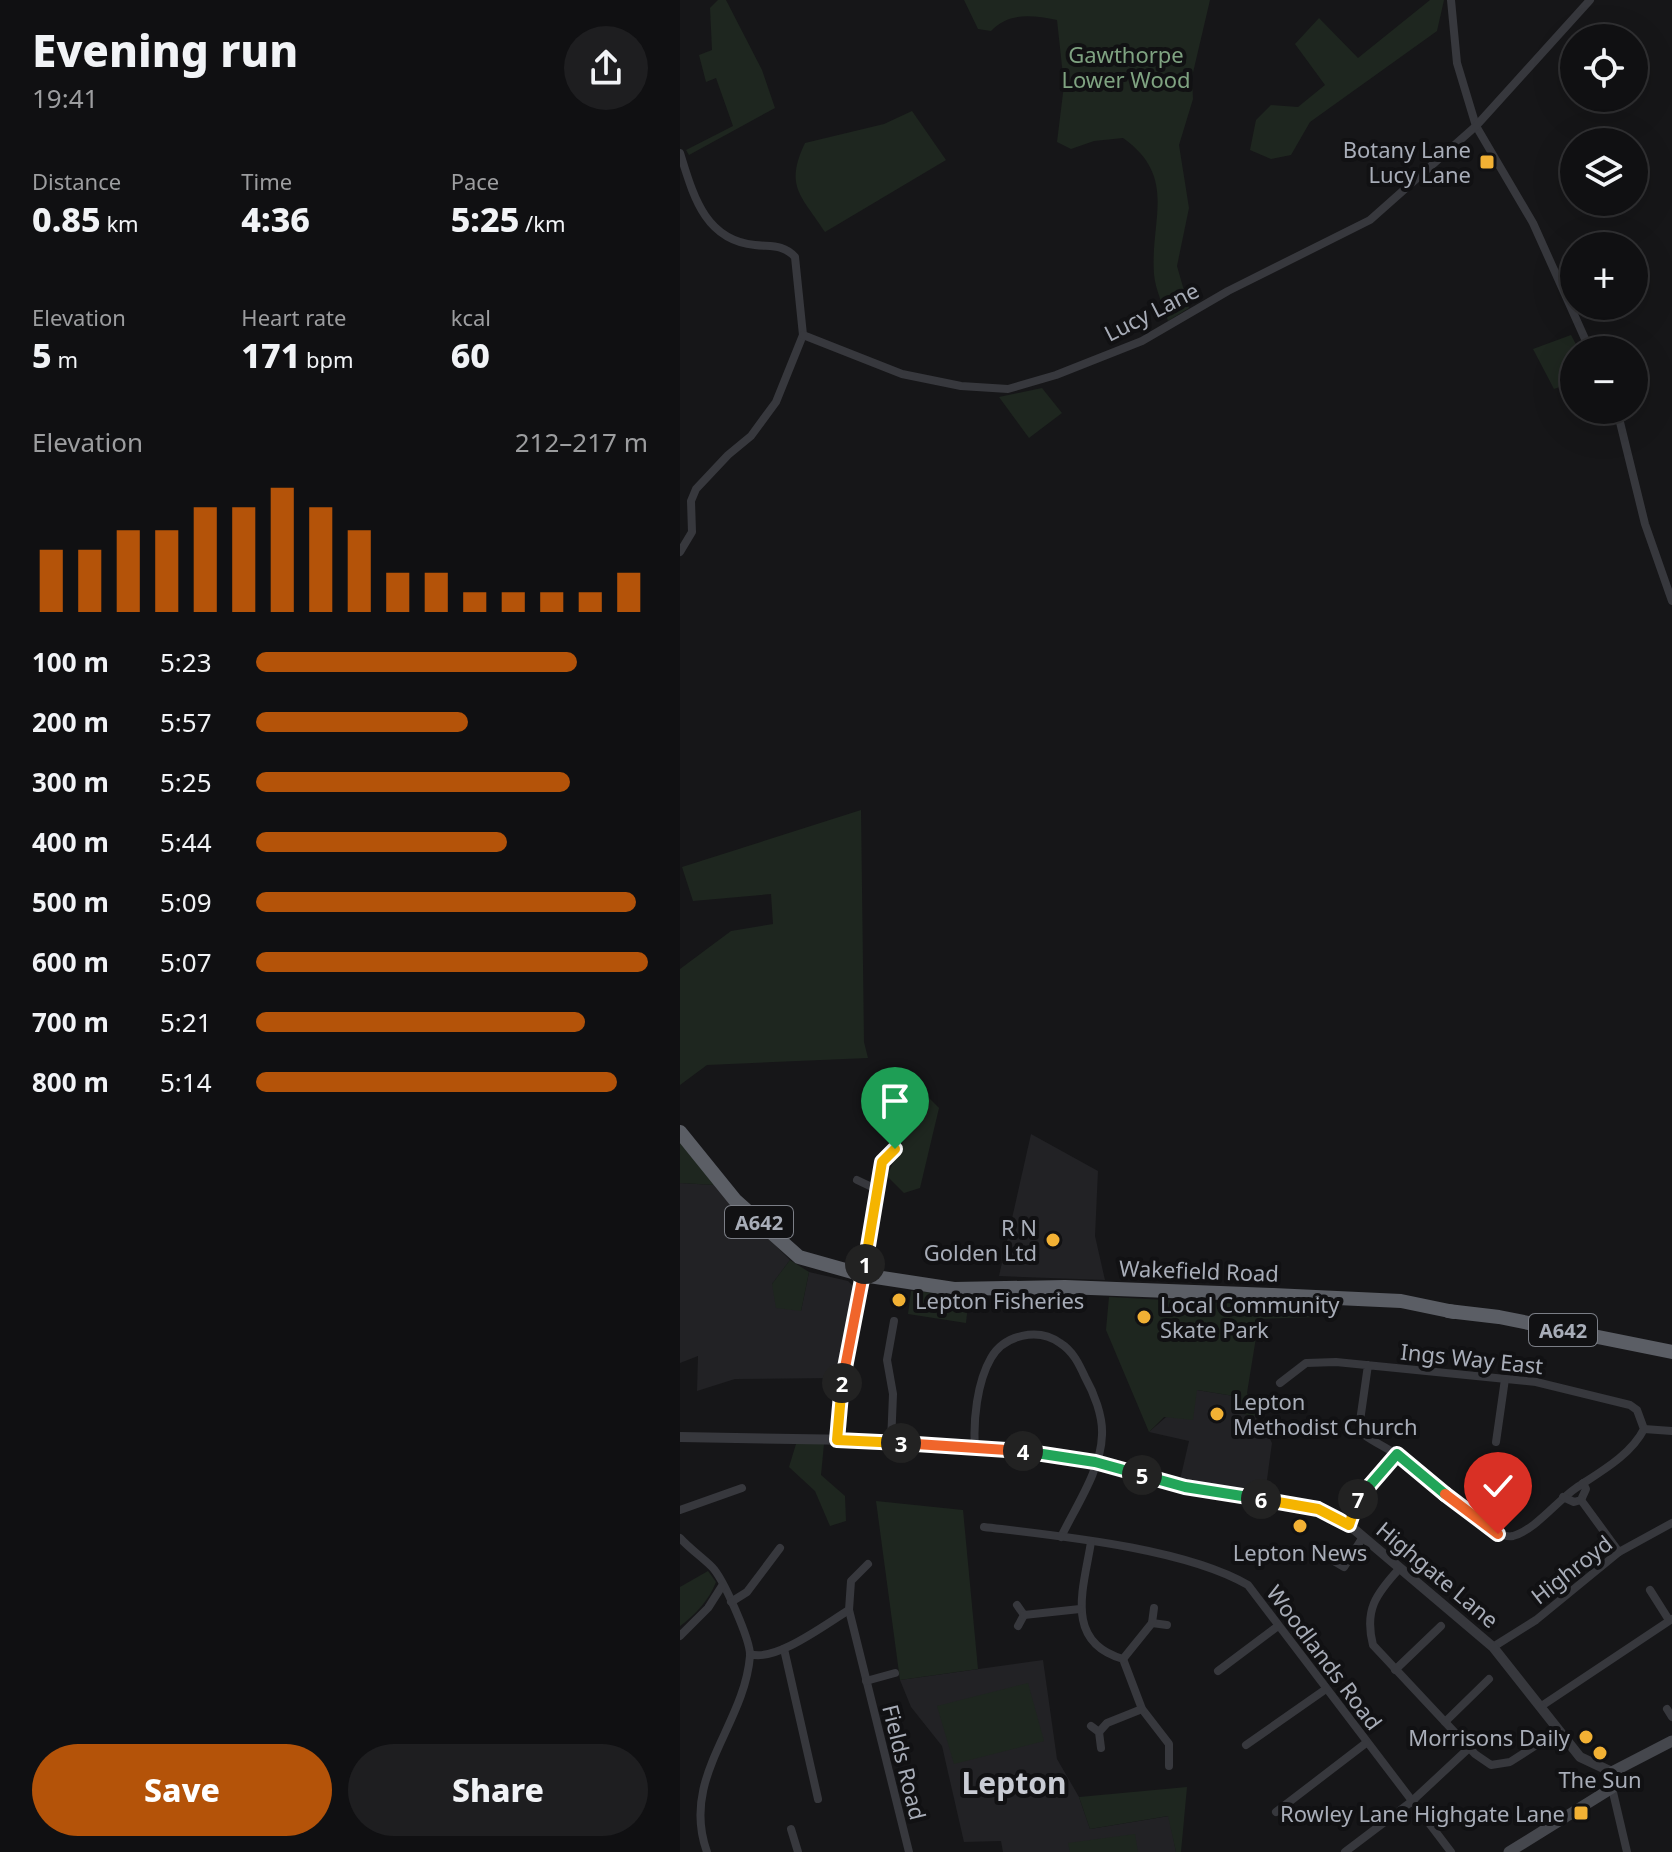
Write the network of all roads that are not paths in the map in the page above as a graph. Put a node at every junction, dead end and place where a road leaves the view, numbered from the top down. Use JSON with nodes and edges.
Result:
{"nodes":[{"id":1,"x":1451,"y":0,"type":"edge"},
{"id":2,"x":1590,"y":0,"type":"edge"},
{"id":3,"x":1476,"y":126,"type":"junction"},
{"id":4,"x":680,"y":153,"type":"edge"},
{"id":5,"x":803,"y":335,"type":"junction"},
{"id":6,"x":1584,"y":336,"type":"edge"},
{"id":7,"x":1620,"y":424,"type":"edge"},
{"id":8,"x":680,"y":499,"type":"edge"},
{"id":9,"x":691,"y":501,"type":"junction"},
{"id":10,"x":680,"y":552,"type":"edge"},
{"id":11,"x":1672,"y":601,"type":"edge"},
{"id":12,"x":680,"y":1132,"type":"edge"},
{"id":13,"x":886,"y":1133,"type":"dead end"},
{"id":14,"x":857,"y":1180,"type":"dead end"},
{"id":15,"x":876,"y":1189,"type":"junction"},
{"id":16,"x":869,"y":1277,"type":"junction"},
{"id":17,"x":894,"y":1321,"type":"dead end"},
{"id":18,"x":1672,"y":1352,"type":"edge"},
{"id":19,"x":1368,"y":1365,"type":"junction"},
{"id":20,"x":1505,"y":1379,"type":"junction"},
{"id":21,"x":1280,"y":1383,"type":"dead end"},
{"id":22,"x":1644,"y":1429,"type":"junction"},
{"id":23,"x":1672,"y":1431,"type":"edge"},
{"id":24,"x":680,"y":1437,"type":"edge"},
{"id":25,"x":837,"y":1440,"type":"junction"},
{"id":26,"x":1496,"y":1442,"type":"dead end"},
{"id":27,"x":891,"y":1443,"type":"junction"},
{"id":28,"x":975,"y":1448,"type":"junction"},
{"id":29,"x":1397,"y":1454,"type":"junction"},
{"id":30,"x":1095,"y":1462,"type":"junction"},
{"id":31,"x":1583,"y":1483,"type":"junction"},
{"id":32,"x":742,"y":1488,"type":"dead end"},
{"id":33,"x":1563,"y":1497,"type":"junction"},
{"id":34,"x":1581,"y":1500,"type":"junction"},
{"id":35,"x":680,"y":1510,"type":"edge"},
{"id":36,"x":1672,"y":1523,"type":"edge"},
{"id":37,"x":1349,"y":1525,"type":"junction"},
{"id":38,"x":984,"y":1527,"type":"dead end"},
{"id":39,"x":1061,"y":1537,"type":"junction"},
{"id":40,"x":1363,"y":1537,"type":"junction"},
{"id":41,"x":680,"y":1538,"type":"edge"},
{"id":42,"x":1091,"y":1542,"type":"junction"},
{"id":43,"x":780,"y":1548,"type":"dead end"},
{"id":44,"x":1619,"y":1552,"type":"junction"},
{"id":45,"x":1313,"y":1558,"type":"dead end"},
{"id":46,"x":868,"y":1564,"type":"dead end"},
{"id":47,"x":1399,"y":1569,"type":"junction"},
{"id":48,"x":722,"y":1586,"type":"junction"},
{"id":49,"x":1650,"y":1590,"type":"dead end"},
{"id":50,"x":731,"y":1602,"type":"junction"},
{"id":51,"x":1017,"y":1605,"type":"dead end"},
{"id":52,"x":1154,"y":1608,"type":"dead end"},
{"id":53,"x":1080,"y":1609,"type":"junction"},
{"id":54,"x":849,"y":1610,"type":"junction"},
{"id":55,"x":1024,"y":1615,"type":"junction"},
{"id":56,"x":1671,"y":1620,"type":"edge"},
{"id":57,"x":1152,"y":1623,"type":"junction"},
{"id":58,"x":1167,"y":1625,"type":"dead end"},
{"id":59,"x":1018,"y":1626,"type":"dead end"},
{"id":60,"x":1278,"y":1626,"type":"junction"},
{"id":61,"x":1441,"y":1626,"type":"dead end"},
{"id":62,"x":680,"y":1636,"type":"edge"},
{"id":63,"x":1493,"y":1647,"type":"junction"},
{"id":64,"x":784,"y":1649,"type":"junction"},
{"id":65,"x":750,"y":1654,"type":"junction"},
{"id":66,"x":1123,"y":1659,"type":"junction"},
{"id":67,"x":1395,"y":1670,"type":"junction"},
{"id":68,"x":1218,"y":1671,"type":"dead end"},
{"id":69,"x":895,"y":1673,"type":"dead end"},
{"id":70,"x":1489,"y":1679,"type":"dead end"},
{"id":71,"x":866,"y":1681,"type":"junction"},
{"id":72,"x":1326,"y":1689,"type":"junction"},
{"id":73,"x":1540,"y":1707,"type":"junction"},
{"id":74,"x":1142,"y":1709,"type":"junction"},
{"id":75,"x":1445,"y":1722,"type":"junction"},
{"id":76,"x":1091,"y":1726,"type":"dead end"},
{"id":77,"x":1099,"y":1732,"type":"junction"},
{"id":78,"x":1178,"y":1740,"type":"dead end"},
{"id":79,"x":1672,"y":1741,"type":"edge"},
{"id":80,"x":1366,"y":1743,"type":"junction"},
{"id":81,"x":1169,"y":1744,"type":"junction"},
{"id":82,"x":1246,"y":1745,"type":"dead end"},
{"id":83,"x":1535,"y":1746,"type":"dead end"},
{"id":84,"x":1101,"y":1748,"type":"dead end"},
{"id":85,"x":1469,"y":1748,"type":"junction"},
{"id":86,"x":1169,"y":1766,"type":"dead end"},
{"id":87,"x":1612,"y":1772,"type":"junction"},
{"id":88,"x":1612,"y":1788,"type":"junction"},
{"id":89,"x":818,"y":1799,"type":"dead end"},
{"id":90,"x":1411,"y":1802,"type":"junction"},
{"id":91,"x":1276,"y":1812,"type":"dead end"},
{"id":92,"x":805,"y":1835,"type":"dead end"},
{"id":93,"x":707,"y":1852,"type":"edge"},
{"id":94,"x":798,"y":1852,"type":"edge"},
{"id":95,"x":909,"y":1852,"type":"edge"},
{"id":96,"x":1345,"y":1852,"type":"edge"},
{"id":97,"x":1451,"y":1852,"type":"edge"},
{"id":98,"x":1509,"y":1852,"type":"edge"},
{"id":99,"x":1627,"y":1852,"type":"edge"}],
"edges":[{"from":1,"to":3,"type":"street"},
{"from":2,"to":3,"type":"street","name":"Lucy Lane"},
{"from":3,"to":5,"type":"street","name":"Lucy Lane"},
{"from":3,"to":6,"type":"street"},
{"from":4,"to":5,"type":"street"},
{"from":5,"to":9,"type":"street"},
{"from":7,"to":11,"type":"street"},
{"from":8,"to":9,"type":"street"},
{"from":9,"to":10,"type":"street"},
{"from":12,"to":16,"type":"highway","name":"Wakefield Road","number":"A642"},
{"from":13,"to":15,"type":"street"},
{"from":14,"to":15,"type":"street"},
{"from":15,"to":16,"type":"street"},
{"from":16,"to":18,"type":"highway","name":"Wakefield Road","number":"A642"},
{"from":16,"to":25,"type":"street"},
{"from":17,"to":27,"type":"street"},
{"from":19,"to":20,"type":"street","name":"Ings Way East"},
{"from":19,"to":21,"type":"street"},
{"from":19,"to":29,"type":"street","name":"Ings Way East"},
{"from":20,"to":22,"type":"street","name":"Ings Way East"},
{"from":20,"to":26,"type":"street"},
{"from":22,"to":23,"type":"street"},
{"from":22,"to":31,"type":"street","name":"Ings Way East"},
{"from":24,"to":25,"type":"street","name":"Highgate Lane"},
{"from":25,"to":27,"type":"street","name":"Highgate Lane"},
{"from":27,"to":28,"type":"street","name":"Highgate Lane"},
{"from":28,"to":30,"type":"street","name":"Highgate Lane"},
{"from":28,"to":30,"type":"street"},
{"from":29,"to":33,"type":"street","name":"Ings Way East"},
{"from":29,"to":37,"type":"street"},
{"from":30,"to":37,"type":"street","name":"Highgate Lane"},
{"from":30,"to":39,"type":"street"},
{"from":31,"to":33,"type":"street","name":"Ings Way East"},
{"from":31,"to":34,"type":"street"},
{"from":32,"to":35,"type":"street"},
{"from":33,"to":34,"type":"street"},
{"from":34,"to":44,"type":"street"},
{"from":36,"to":44,"type":"street","name":"Highroyd"},
{"from":37,"to":40,"type":"street","name":"Highgate Lane"},
{"from":38,"to":39,"type":"street","name":"Woodlands Road"},
{"from":39,"to":42,"type":"street","name":"Woodlands Road"},
{"from":40,"to":45,"type":"street"},
{"from":40,"to":47,"type":"street","name":"Highgate Lane"},
{"from":41,"to":48,"type":"street"},
{"from":42,"to":53,"type":"street"},
{"from":42,"to":60,"type":"street","name":"Woodlands Road"},
{"from":43,"to":50,"type":"street"},
{"from":44,"to":63,"type":"street","name":"Highroyd"},
{"from":46,"to":54,"type":"street"},
{"from":47,"to":63,"type":"street","name":"Highgate Lane"},
{"from":47,"to":67,"type":"street"},
{"from":48,"to":50,"type":"street"},
{"from":48,"to":62,"type":"street"},
{"from":49,"to":56,"type":"street"},
{"from":50,"to":65,"type":"street"},
{"from":51,"to":55,"type":"street"},
{"from":52,"to":57,"type":"street"},
{"from":53,"to":55,"type":"street"},
{"from":53,"to":66,"type":"street"},
{"from":54,"to":64,"type":"street"},
{"from":54,"to":71,"type":"street","name":"Fields Road"},
{"from":55,"to":59,"type":"street"},
{"from":56,"to":73,"type":"street"},
{"from":57,"to":58,"type":"street"},
{"from":57,"to":66,"type":"street"},
{"from":60,"to":68,"type":"street"},
{"from":60,"to":72,"type":"street","name":"Woodlands Road"},
{"from":61,"to":67,"type":"street"},
{"from":63,"to":73,"type":"street","name":"Highgate Lane"},
{"from":64,"to":65,"type":"street"},
{"from":64,"to":89,"type":"street"},
{"from":65,"to":93,"type":"street"},
{"from":66,"to":74,"type":"street"},
{"from":67,"to":75,"type":"street"},
{"from":69,"to":71,"type":"street","name":"Fields Road"},
{"from":70,"to":75,"type":"street"},
{"from":71,"to":95,"type":"street","name":"Fields Road"},
{"from":72,"to":80,"type":"street","name":"Woodlands Road"},
{"from":72,"to":82,"type":"street"},
{"from":73,"to":87,"type":"street","name":"Highgate Lane"},
{"from":74,"to":77,"type":"street"},
{"from":74,"to":81,"type":"street"},
{"from":75,"to":85,"type":"street"},
{"from":76,"to":77,"type":"street"},
{"from":77,"to":84,"type":"street"},
{"from":78,"to":81,"type":"street"},
{"from":79,"to":87,"type":"main road"},
{"from":80,"to":90,"type":"street","name":"Woodlands Road"},
{"from":80,"to":91,"type":"street"},
{"from":81,"to":86,"type":"street"},
{"from":83,"to":85,"type":"street"},
{"from":85,"to":90,"type":"street"},
{"from":87,"to":88,"type":"main road"},
{"from":88,"to":98,"type":"main road"},
{"from":88,"to":99,"type":"street"},
{"from":90,"to":96,"type":"street"},
{"from":90,"to":97,"type":"street","name":"Woodlands Road"},
{"from":92,"to":94,"type":"street"}]}
